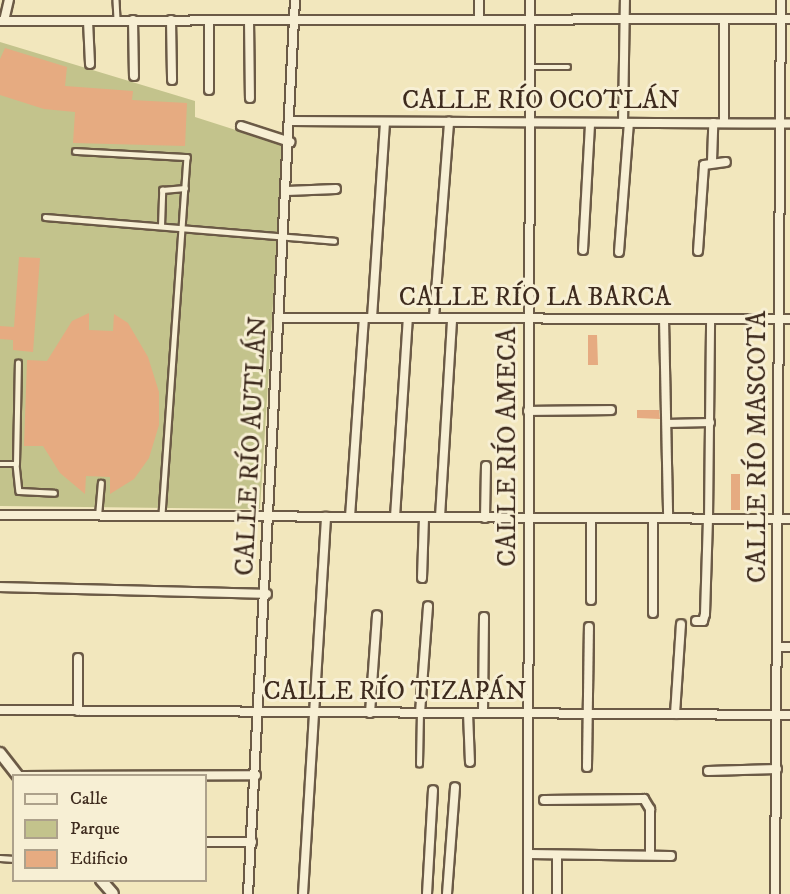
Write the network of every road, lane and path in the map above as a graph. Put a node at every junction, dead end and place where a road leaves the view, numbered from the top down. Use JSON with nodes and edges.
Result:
{"nodes":[{"id":1,"x":9,"y":0,"type":"edge"},
{"id":2,"x":116,"y":0,"type":"edge"},
{"id":3,"x":295,"y":0,"type":"edge"},
{"id":4,"x":479,"y":0,"type":"edge"},
{"id":5,"x":530,"y":0,"type":"edge"},
{"id":6,"x":625,"y":0,"type":"edge"},
{"id":7,"x":781,"y":0,"type":"edge"},
{"id":8,"x":625,"y":17,"type":"junction"},
{"id":9,"x":479,"y":19,"type":"junction"},
{"id":10,"x":530,"y":19,"type":"junction"},
{"id":11,"x":724,"y":19,"type":"junction"},
{"id":12,"x":786,"y":19,"type":"edge"},
{"id":13,"x":133,"y":20,"type":"junction"},
{"id":14,"x":171,"y":20,"type":"junction"},
{"id":15,"x":209,"y":20,"type":"junction"},
{"id":16,"x":249,"y":20,"type":"junction"},
{"id":17,"x":294,"y":20,"type":"junction"},
{"id":18,"x":2,"y":21,"type":"edge"},
{"id":19,"x":88,"y":21,"type":"junction"},
{"id":20,"x":117,"y":21,"type":"junction"},
{"id":21,"x":90,"y":64,"type":"dead end"},
{"id":22,"x":530,"y":67,"type":"junction"},
{"id":23,"x":568,"y":67,"type":"dead end"},
{"id":24,"x":134,"y":76,"type":"dead end"},
{"id":25,"x":172,"y":80,"type":"dead end"},
{"id":26,"x":209,"y":90,"type":"dead end"},
{"id":27,"x":250,"y":98,"type":"dead end"},
{"id":28,"x":291,"y":121,"type":"junction"},
{"id":29,"x":385,"y":122,"type":"junction"},
{"id":30,"x":449,"y":122,"type":"junction"},
{"id":31,"x":530,"y":122,"type":"junction"},
{"id":32,"x":590,"y":123,"type":"junction"},
{"id":33,"x":626,"y":123,"type":"junction"},
{"id":34,"x":713,"y":123,"type":"junction"},
{"id":35,"x":724,"y":123,"type":"junction"},
{"id":36,"x":786,"y":124,"type":"edge"},
{"id":37,"x":241,"y":126,"type":"dead end"},
{"id":38,"x":290,"y":142,"type":"junction"},
{"id":39,"x":75,"y":151,"type":"dead end"},
{"id":40,"x":712,"y":161,"type":"junction"},
{"id":41,"x":726,"y":162,"type":"dead end"},
{"id":42,"x":185,"y":188,"type":"junction"},
{"id":43,"x":336,"y":189,"type":"dead end"},
{"id":44,"x":287,"y":191,"type":"junction"},
{"id":45,"x":45,"y":217,"type":"dead end"},
{"id":46,"x":161,"y":226,"type":"junction"},
{"id":47,"x":182,"y":228,"type":"junction"},
{"id":48,"x":284,"y":235,"type":"junction"},
{"id":49,"x":334,"y":241,"type":"dead end"},
{"id":50,"x":583,"y":250,"type":"dead end"},
{"id":51,"x":698,"y":250,"type":"dead end"},
{"id":52,"x":619,"y":252,"type":"dead end"},
{"id":53,"x":279,"y":318,"type":"junction"},
{"id":54,"x":368,"y":318,"type":"junction"},
{"id":55,"x":408,"y":318,"type":"junction"},
{"id":56,"x":434,"y":318,"type":"junction"},
{"id":57,"x":452,"y":319,"type":"junction"},
{"id":58,"x":529,"y":319,"type":"junction"},
{"id":59,"x":664,"y":319,"type":"junction"},
{"id":60,"x":710,"y":319,"type":"junction"},
{"id":61,"x":780,"y":319,"type":"junction"},
{"id":62,"x":790,"y":320,"type":"edge"},
{"id":63,"x":18,"y":363,"type":"dead end"},
{"id":64,"x":611,"y":410,"type":"dead end"},
{"id":65,"x":528,"y":411,"type":"junction"},
{"id":66,"x":710,"y":422,"type":"junction"},
{"id":67,"x":666,"y":423,"type":"junction"},
{"id":68,"x":0,"y":464,"type":"edge"},
{"id":69,"x":16,"y":464,"type":"junction"},
{"id":70,"x":486,"y":466,"type":"dead end"},
{"id":71,"x":101,"y":483,"type":"dead end"},
{"id":72,"x":54,"y":493,"type":"dead end"},
{"id":73,"x":0,"y":515,"type":"edge"},
{"id":74,"x":98,"y":516,"type":"junction"},
{"id":75,"x":162,"y":516,"type":"junction"},
{"id":76,"x":270,"y":516,"type":"junction"},
{"id":77,"x":326,"y":517,"type":"junction"},
{"id":78,"x":350,"y":517,"type":"junction"},
{"id":79,"x":395,"y":517,"type":"junction"},
{"id":80,"x":424,"y":517,"type":"junction"},
{"id":81,"x":440,"y":517,"type":"junction"},
{"id":82,"x":484,"y":518,"type":"junction"},
{"id":83,"x":528,"y":518,"type":"junction"},
{"id":84,"x":591,"y":518,"type":"junction"},
{"id":85,"x":652,"y":518,"type":"junction"},
{"id":86,"x":668,"y":518,"type":"junction"},
{"id":87,"x":708,"y":519,"type":"junction"},
{"id":88,"x":779,"y":519,"type":"junction"},
{"id":89,"x":790,"y":519,"type":"edge"},
{"id":90,"x":422,"y":578,"type":"dead end"},
{"id":91,"x":0,"y":587,"type":"edge"},
{"id":92,"x":267,"y":594,"type":"junction"},
{"id":93,"x":591,"y":600,"type":"dead end"},
{"id":94,"x":428,"y":606,"type":"dead end"},
{"id":95,"x":653,"y":613,"type":"dead end"},
{"id":96,"x":377,"y":615,"type":"dead end"},
{"id":97,"x":484,"y":617,"type":"dead end"},
{"id":98,"x":696,"y":621,"type":"dead end"},
{"id":99,"x":681,"y":624,"type":"dead end"},
{"id":100,"x":589,"y":627,"type":"dead end"},
{"id":101,"x":778,"y":647,"type":"junction"},
{"id":102,"x":790,"y":647,"type":"edge"},
{"id":103,"x":78,"y":658,"type":"dead end"},
{"id":104,"x":0,"y":710,"type":"edge"},
{"id":105,"x":78,"y":711,"type":"junction"},
{"id":106,"x":258,"y":712,"type":"junction"},
{"id":107,"x":315,"y":712,"type":"junction"},
{"id":108,"x":370,"y":713,"type":"junction"},
{"id":109,"x":420,"y":713,"type":"junction"},
{"id":110,"x":468,"y":713,"type":"junction"},
{"id":111,"x":483,"y":713,"type":"junction"},
{"id":112,"x":530,"y":714,"type":"junction"},
{"id":113,"x":588,"y":714,"type":"junction"},
{"id":114,"x":675,"y":714,"type":"junction"},
{"id":115,"x":778,"y":715,"type":"junction"},
{"id":116,"x":790,"y":715,"type":"edge"},
{"id":117,"x":0,"y":753,"type":"edge"},
{"id":118,"x":470,"y":762,"type":"dead end"},
{"id":119,"x":419,"y":764,"type":"dead end"},
{"id":120,"x":587,"y":767,"type":"dead end"},
{"id":121,"x":777,"y":769,"type":"junction"},
{"id":122,"x":708,"y":771,"type":"dead end"},
{"id":123,"x":17,"y":774,"type":"edge"},
{"id":124,"x":207,"y":775,"type":"edge"},
{"id":125,"x":256,"y":775,"type":"junction"},
{"id":126,"x":455,"y":787,"type":"dead end"},
{"id":127,"x":433,"y":790,"type":"dead end"},
{"id":128,"x":544,"y":800,"type":"dead end"},
{"id":129,"x":207,"y":842,"type":"edge"},
{"id":130,"x":252,"y":842,"type":"junction"},
{"id":131,"x":529,"y":854,"type":"junction"},
{"id":132,"x":557,"y":855,"type":"junction"},
{"id":133,"x":650,"y":855,"type":"junction"},
{"id":134,"x":671,"y":856,"type":"dead end"},
{"id":135,"x":103,"y":882,"type":"edge"},
{"id":136,"x":113,"y":894,"type":"edge"},
{"id":137,"x":248,"y":894,"type":"edge"},
{"id":138,"x":303,"y":894,"type":"edge"},
{"id":139,"x":427,"y":894,"type":"edge"},
{"id":140,"x":447,"y":894,"type":"edge"},
{"id":141,"x":528,"y":894,"type":"edge"},
{"id":142,"x":557,"y":894,"type":"edge"},
{"id":143,"x":775,"y":894,"type":"edge"}],
"edges":[{"from":1,"to":18,"type":"street"},
{"from":2,"to":20,"type":"lane"},
{"from":3,"to":17,"type":"street","name":"CALLE RÍO AUTLÁN"},
{"from":4,"to":9,"type":"street"},
{"from":5,"to":10,"type":"street","name":"CALLE RÍO AMECA"},
{"from":6,"to":8,"type":"street"},
{"from":7,"to":12,"type":"street","name":"CALLE RÍO MASCOTA"},
{"from":8,"to":10,"type":"street"},
{"from":8,"to":11,"type":"street"},
{"from":8,"to":33,"type":"street"},
{"from":9,"to":10,"type":"street"},
{"from":9,"to":17,"type":"street"},
{"from":10,"to":22,"type":"street","name":"CALLE RÍO AMECA"},
{"from":11,"to":12,"type":"street"},
{"from":11,"to":35,"type":"street"},
{"from":12,"to":36,"type":"street","name":"CALLE RÍO MASCOTA"},
{"from":13,"to":14,"type":"street"},
{"from":13,"to":20,"type":"street"},
{"from":13,"to":24,"type":"street"},
{"from":14,"to":15,"type":"street"},
{"from":14,"to":25,"type":"street"},
{"from":15,"to":16,"type":"street"},
{"from":15,"to":26,"type":"street"},
{"from":16,"to":17,"type":"street"},
{"from":16,"to":27,"type":"street"},
{"from":17,"to":28,"type":"street","name":"CALLE RÍO AUTLÁN"},
{"from":18,"to":19,"type":"street"},
{"from":19,"to":20,"type":"street"},
{"from":19,"to":21,"type":"street"},
{"from":22,"to":23,"type":"lane"},
{"from":22,"to":31,"type":"street","name":"CALLE RÍO AMECA"},
{"from":28,"to":29,"type":"street","name":"CALLE RÍO OCOTLÁN"},
{"from":28,"to":38,"type":"street","name":"CALLE RÍO AUTLÁN"},
{"from":29,"to":30,"type":"street","name":"CALLE RÍO OCOTLÁN"},
{"from":29,"to":54,"type":"street"},
{"from":30,"to":31,"type":"street","name":"CALLE RÍO OCOTLÁN"},
{"from":30,"to":56,"type":"street"},
{"from":31,"to":32,"type":"street","name":"CALLE RÍO OCOTLÁN"},
{"from":31,"to":58,"type":"street","name":"CALLE RÍO AMECA"},
{"from":32,"to":33,"type":"street","name":"CALLE RÍO OCOTLÁN"},
{"from":32,"to":50,"type":"street"},
{"from":33,"to":34,"type":"street","name":"CALLE RÍO OCOTLÁN"},
{"from":33,"to":52,"type":"street"},
{"from":34,"to":35,"type":"street","name":"CALLE RÍO OCOTLÁN"},
{"from":34,"to":40,"type":"street"},
{"from":35,"to":36,"type":"street","name":"CALLE RÍO OCOTLÁN"},
{"from":36,"to":61,"type":"street","name":"CALLE RÍO MASCOTA"},
{"from":37,"to":38,"type":"street"},
{"from":38,"to":44,"type":"street","name":"CALLE RÍO AUTLÁN"},
{"from":39,"to":42,"type":"lane"},
{"from":40,"to":41,"type":"street"},
{"from":40,"to":51,"type":"street"},
{"from":42,"to":46,"type":"lane"},
{"from":42,"to":47,"type":"lane"},
{"from":43,"to":44,"type":"street"},
{"from":44,"to":48,"type":"street","name":"CALLE RÍO AUTLÁN"},
{"from":45,"to":46,"type":"lane"},
{"from":46,"to":47,"type":"lane"},
{"from":47,"to":48,"type":"lane"},
{"from":47,"to":75,"type":"lane"},
{"from":48,"to":49,"type":"lane"},
{"from":48,"to":53,"type":"street","name":"CALLE RÍO AUTLÁN"},
{"from":53,"to":54,"type":"street","name":"CALLE RÍO LA BARCA"},
{"from":53,"to":76,"type":"street","name":"CALLE RÍO AUTLÁN"},
{"from":54,"to":55,"type":"street","name":"CALLE RÍO LA BARCA"},
{"from":54,"to":78,"type":"street"},
{"from":55,"to":56,"type":"street","name":"CALLE RÍO LA BARCA"},
{"from":55,"to":79,"type":"street"},
{"from":56,"to":57,"type":"street","name":"CALLE RÍO LA BARCA"},
{"from":57,"to":58,"type":"street","name":"CALLE RÍO LA BARCA"},
{"from":57,"to":81,"type":"street"},
{"from":58,"to":59,"type":"street","name":"CALLE RÍO LA BARCA"},
{"from":58,"to":65,"type":"street","name":"CALLE RÍO AMECA"},
{"from":59,"to":60,"type":"street","name":"CALLE RÍO LA BARCA"},
{"from":59,"to":67,"type":"street"},
{"from":60,"to":61,"type":"street","name":"CALLE RÍO LA BARCA"},
{"from":60,"to":66,"type":"street"},
{"from":61,"to":62,"type":"street","name":"CALLE RÍO LA BARCA"},
{"from":61,"to":88,"type":"street","name":"CALLE RÍO MASCOTA"},
{"from":63,"to":69,"type":"lane"},
{"from":64,"to":65,"type":"street"},
{"from":65,"to":83,"type":"street","name":"CALLE RÍO AMECA"},
{"from":66,"to":67,"type":"street"},
{"from":66,"to":87,"type":"street"},
{"from":67,"to":86,"type":"street"},
{"from":68,"to":69,"type":"lane"},
{"from":69,"to":72,"type":"lane"},
{"from":70,"to":82,"type":"street"},
{"from":71,"to":74,"type":"lane"},
{"from":73,"to":74,"type":"street"},
{"from":74,"to":75,"type":"street"},
{"from":75,"to":76,"type":"street"},
{"from":76,"to":77,"type":"street"},
{"from":76,"to":92,"type":"street","name":"CALLE RÍO AUTLÁN"},
{"from":77,"to":78,"type":"street"},
{"from":77,"to":107,"type":"street"},
{"from":78,"to":79,"type":"street"},
{"from":79,"to":80,"type":"street"},
{"from":80,"to":81,"type":"street"},
{"from":80,"to":90,"type":"street"},
{"from":81,"to":82,"type":"street"},
{"from":82,"to":83,"type":"street"},
{"from":83,"to":84,"type":"street"},
{"from":83,"to":112,"type":"street","name":"CALLE RÍO AMECA"},
{"from":84,"to":85,"type":"street"},
{"from":84,"to":93,"type":"street"},
{"from":85,"to":86,"type":"street"},
{"from":85,"to":95,"type":"street"},
{"from":86,"to":87,"type":"street"},
{"from":87,"to":88,"type":"street"},
{"from":87,"to":98,"type":"street"},
{"from":88,"to":89,"type":"street"},
{"from":88,"to":101,"type":"street","name":"CALLE RÍO MASCOTA"},
{"from":91,"to":92,"type":"street"},
{"from":92,"to":106,"type":"street","name":"CALLE RÍO AUTLÁN"},
{"from":94,"to":109,"type":"street"},
{"from":96,"to":108,"type":"street"},
{"from":97,"to":111,"type":"street"},
{"from":99,"to":114,"type":"street"},
{"from":100,"to":113,"type":"street"},
{"from":101,"to":102,"type":"street"},
{"from":101,"to":115,"type":"street","name":"CALLE RÍO MASCOTA"},
{"from":103,"to":105,"type":"street"},
{"from":104,"to":105,"type":"street","name":"CALLE RÍO TIZAPÁN"},
{"from":105,"to":106,"type":"street","name":"CALLE RÍO TIZAPÁN"},
{"from":106,"to":107,"type":"street","name":"CALLE RÍO TIZAPÁN"},
{"from":106,"to":125,"type":"street","name":"CALLE RÍO AUTLÁN"},
{"from":107,"to":108,"type":"street","name":"CALLE RÍO TIZAPÁN"},
{"from":107,"to":138,"type":"street"},
{"from":108,"to":109,"type":"street","name":"CALLE RÍO TIZAPÁN"},
{"from":109,"to":110,"type":"street","name":"CALLE RÍO TIZAPÁN"},
{"from":109,"to":119,"type":"lane"},
{"from":110,"to":111,"type":"street","name":"CALLE RÍO TIZAPÁN"},
{"from":110,"to":118,"type":"street"},
{"from":111,"to":112,"type":"street","name":"CALLE RÍO TIZAPÁN"},
{"from":112,"to":113,"type":"street","name":"CALLE RÍO TIZAPÁN"},
{"from":112,"to":131,"type":"street","name":"CALLE RÍO AMECA"},
{"from":113,"to":114,"type":"street","name":"CALLE RÍO TIZAPÁN"},
{"from":113,"to":120,"type":"street"},
{"from":114,"to":115,"type":"street","name":"CALLE RÍO TIZAPÁN"},
{"from":115,"to":116,"type":"street","name":"CALLE RÍO TIZAPÁN"},
{"from":115,"to":121,"type":"street","name":"CALLE RÍO MASCOTA"},
{"from":117,"to":123,"type":"street"},
{"from":121,"to":122,"type":"street"},
{"from":121,"to":143,"type":"street","name":"CALLE RÍO MASCOTA"},
{"from":124,"to":125,"type":"street"},
{"from":125,"to":130,"type":"street","name":"CALLE RÍO AUTLÁN"},
{"from":126,"to":140,"type":"street"},
{"from":127,"to":139,"type":"street"},
{"from":128,"to":133,"type":"street"},
{"from":129,"to":130,"type":"street"},
{"from":130,"to":137,"type":"street","name":"CALLE RÍO AUTLÁN"},
{"from":131,"to":132,"type":"street"},
{"from":131,"to":141,"type":"street","name":"CALLE RÍO AMECA"},
{"from":132,"to":133,"type":"street"},
{"from":132,"to":142,"type":"street"},
{"from":133,"to":134,"type":"street"},
{"from":135,"to":136,"type":"street"}]}
